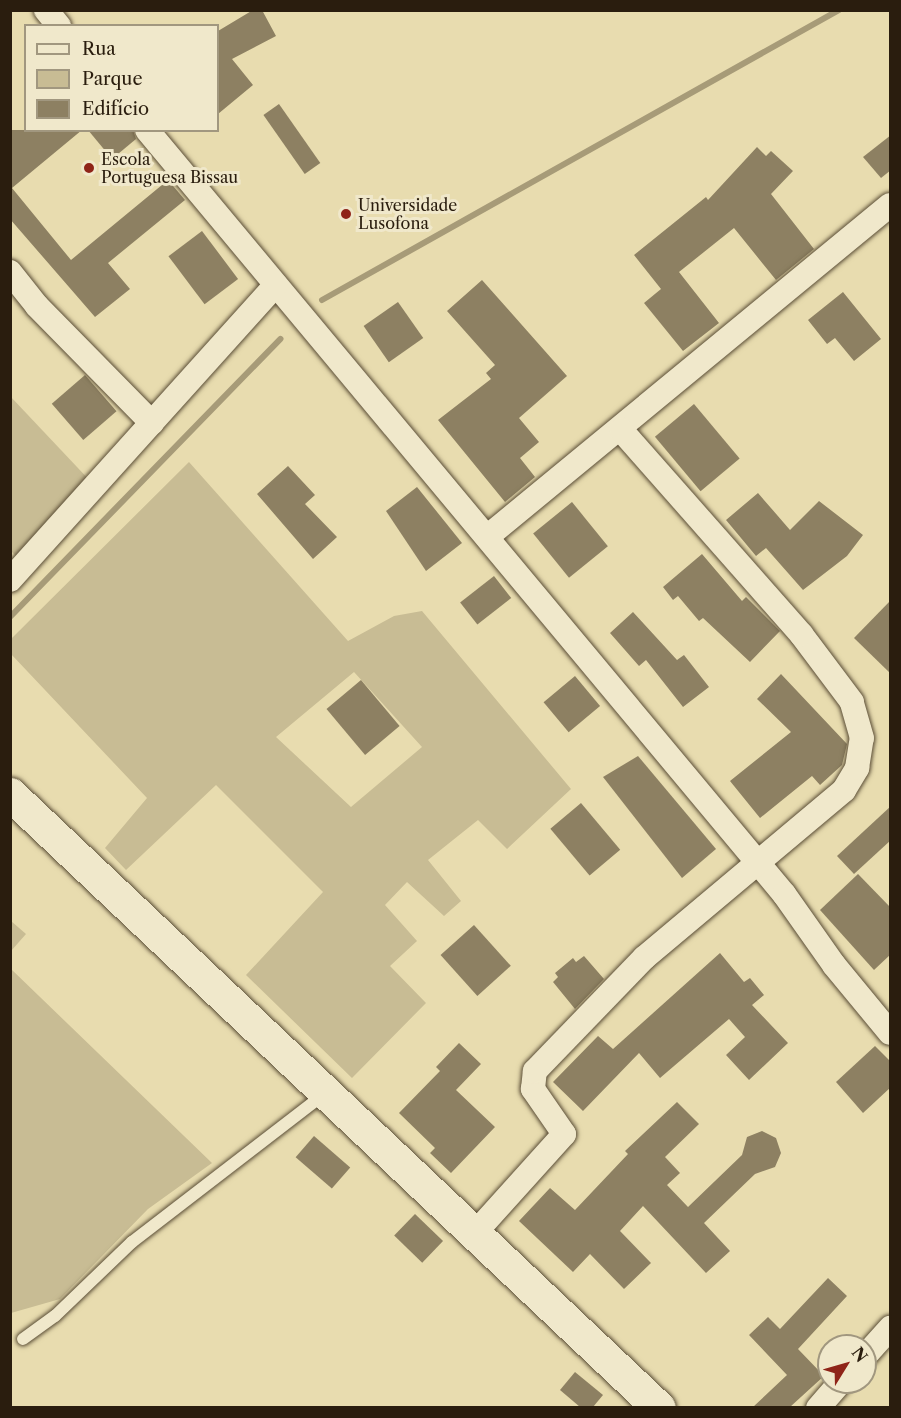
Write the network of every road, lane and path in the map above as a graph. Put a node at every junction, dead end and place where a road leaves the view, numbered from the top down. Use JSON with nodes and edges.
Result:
{"nodes":[{"id":1,"x":46,"y":10,"type":"edge"},
{"id":2,"x":57,"y":24,"type":"edge"},
{"id":3,"x":149,"y":132,"type":"edge"},
{"id":4,"x":891,"y":205,"type":"edge"},
{"id":5,"x":10,"y":272,"type":"edge"},
{"id":6,"x":276,"y":285,"type":"junction"},
{"id":7,"x":152,"y":423,"type":"junction"},
{"id":8,"x":621,"y":430,"type":"junction"},
{"id":9,"x":487,"y":537,"type":"junction"},
{"id":10,"x":10,"y":580,"type":"edge"},
{"id":11,"x":10,"y":794,"type":"edge"},
{"id":12,"x":754,"y":861,"type":"junction"},
{"id":13,"x":891,"y":1033,"type":"edge"},
{"id":14,"x":325,"y":1093,"type":"junction"},
{"id":15,"x":475,"y":1233,"type":"junction"},
{"id":16,"x":891,"y":1328,"type":"edge"},
{"id":17,"x":23,"y":1339,"type":"dead end"},
{"id":18,"x":877,"y":1343,"type":"edge"},
{"id":19,"x":830,"y":1394,"type":"edge"},
{"id":20,"x":659,"y":1407,"type":"edge"},
{"id":21,"x":818,"y":1407,"type":"edge"}],
"edges":[{"from":1,"to":2,"type":"street"},
{"from":3,"to":6,"type":"street"},
{"from":4,"to":8,"type":"street"},
{"from":5,"to":7,"type":"street"},
{"from":6,"to":7,"type":"street"},
{"from":6,"to":9,"type":"street"},
{"from":7,"to":10,"type":"street"},
{"from":8,"to":9,"type":"street"},
{"from":8,"to":12,"type":"street"},
{"from":9,"to":12,"type":"street"},
{"from":11,"to":14,"type":"main road"},
{"from":12,"to":13,"type":"street"},
{"from":12,"to":15,"type":"street"},
{"from":14,"to":15,"type":"main road"},
{"from":14,"to":17,"type":"lane"},
{"from":15,"to":20,"type":"main road"},
{"from":16,"to":18,"type":"street"},
{"from":19,"to":21,"type":"street"}]}
